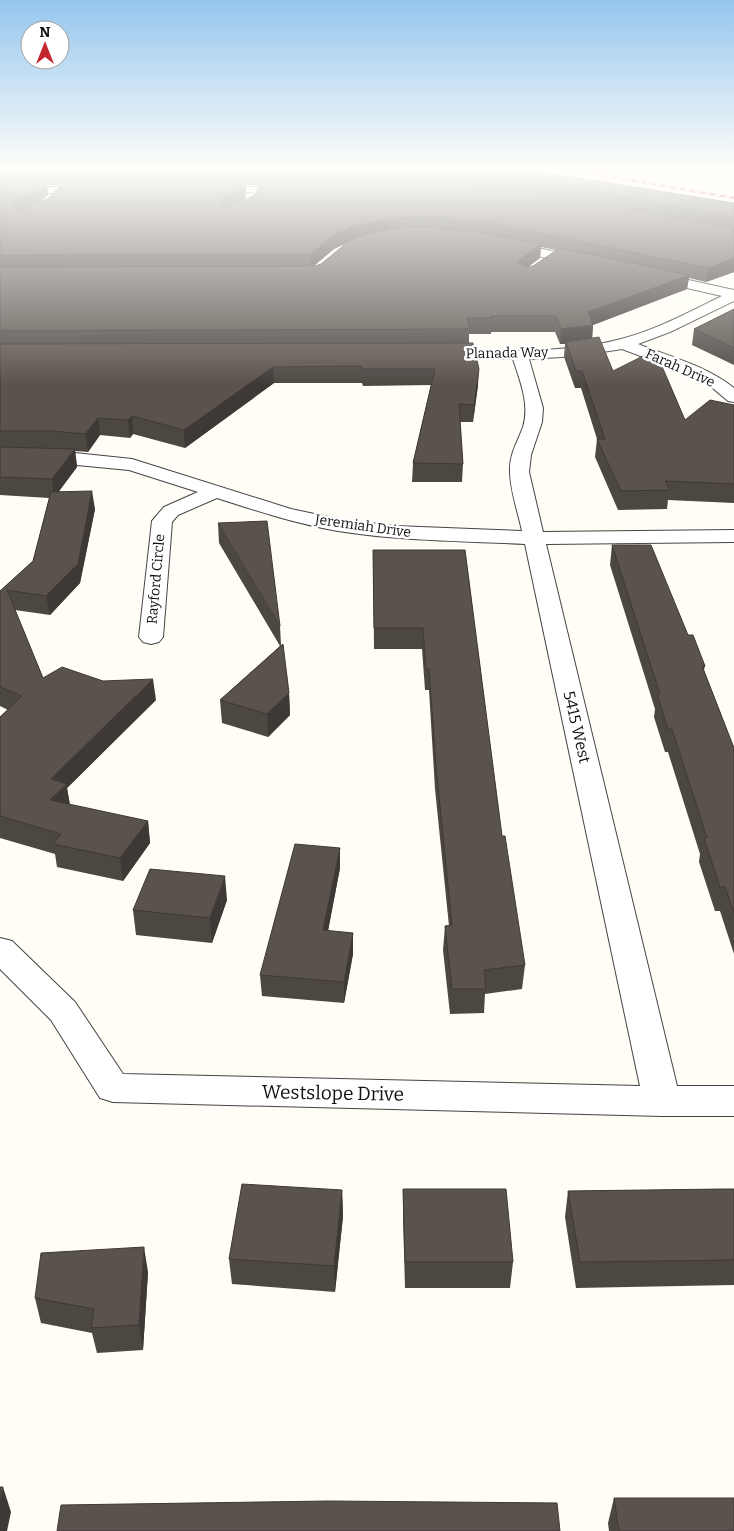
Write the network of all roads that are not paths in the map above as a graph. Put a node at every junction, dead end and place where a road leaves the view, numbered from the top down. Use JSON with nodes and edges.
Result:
{"nodes":[{"id":1,"x":494,"y":242,"type":"edge"},
{"id":2,"x":555,"y":256,"type":"junction"},
{"id":3,"x":541,"y":266,"type":"edge"},
{"id":4,"x":602,"y":266,"type":"edge"},
{"id":5,"x":639,"y":274,"type":"edge"},
{"id":6,"x":734,"y":294,"type":"edge"},
{"id":7,"x":622,"y":343,"type":"junction"},
{"id":8,"x":419,"y":354,"type":"edge"},
{"id":9,"x":518,"y":354,"type":"junction"},
{"id":10,"x":734,"y":397,"type":"edge"},
{"id":11,"x":0,"y":457,"type":"edge"},
{"id":12,"x":215,"y":492,"type":"junction"},
{"id":13,"x":734,"y":536,"type":"edge"},
{"id":14,"x":533,"y":538,"type":"junction"},
{"id":15,"x":151,"y":637,"type":"dead end"},
{"id":16,"x":0,"y":949,"type":"edge"},
{"id":17,"x":662,"y":1101,"type":"junction"},
{"id":18,"x":734,"y":1101,"type":"edge"}],
"edges":[{"from":1,"to":2,"type":"street"},
{"from":2,"to":3,"type":"street"},
{"from":2,"to":4,"type":"street"},
{"from":5,"to":6,"type":"street"},
{"from":6,"to":7,"type":"street","name":"Planada Way"},
{"from":7,"to":9,"type":"street","name":"Planada Way"},
{"from":7,"to":10,"type":"street","name":"Farah Drive"},
{"from":8,"to":9,"type":"street","name":"Planada Way"},
{"from":9,"to":14,"type":"street","name":"5415 West"},
{"from":11,"to":12,"type":"street","name":"Jeremiah Drive"},
{"from":12,"to":14,"type":"street","name":"Jeremiah Drive"},
{"from":12,"to":15,"type":"street","name":"Rayford Circle"},
{"from":13,"to":14,"type":"street","name":"Jeremiah Drive"},
{"from":14,"to":17,"type":"street","name":"5415 West"},
{"from":16,"to":17,"type":"street","name":"Westslope Drive"},
{"from":17,"to":18,"type":"street","name":"Westslope Drive"}]}
